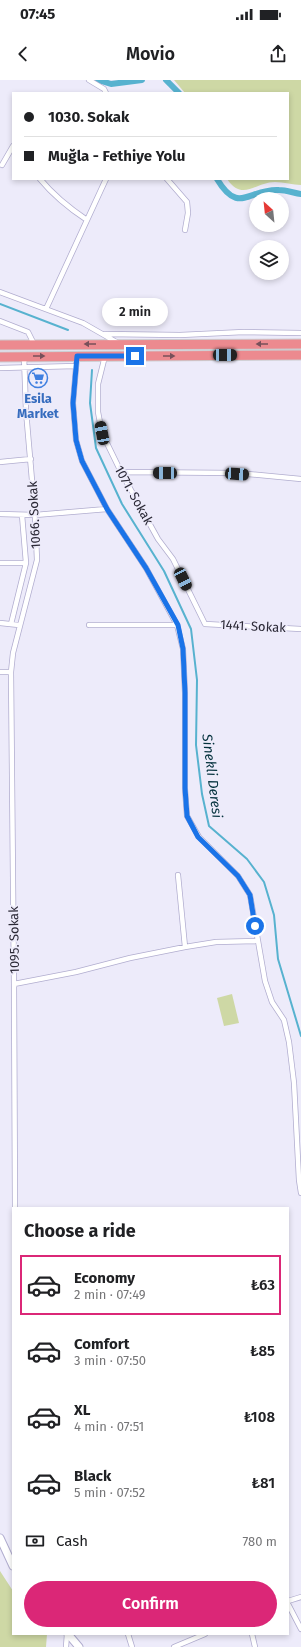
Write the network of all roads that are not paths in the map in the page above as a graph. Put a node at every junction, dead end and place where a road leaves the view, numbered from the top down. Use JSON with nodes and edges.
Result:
{"nodes":[{"id":1,"x":89,"y":80,"type":"edge"},
{"id":2,"x":106,"y":92,"type":"edge"},
{"id":3,"x":12,"y":148,"type":"edge"},
{"id":4,"x":2,"y":165,"type":"dead end"},
{"id":5,"x":41,"y":180,"type":"edge"},
{"id":6,"x":106,"y":180,"type":"edge"},
{"id":7,"x":168,"y":180,"type":"edge"},
{"id":8,"x":88,"y":220,"type":"junction"},
{"id":9,"x":186,"y":230,"type":"dead end"},
{"id":10,"x":0,"y":292,"type":"edge"},
{"id":11,"x":46,"y":309,"type":"junction"},
{"id":12,"x":0,"y":321,"type":"edge"},
{"id":13,"x":244,"y":332,"type":"junction"},
{"id":14,"x":301,"y":333,"type":"edge"},
{"id":15,"x":104,"y":334,"type":"junction"},
{"id":16,"x":0,"y":344,"type":"edge"},
{"id":17,"x":34,"y":344,"type":"junction"},
{"id":18,"x":119,"y":344,"type":"junction"},
{"id":19,"x":244,"y":344,"type":"junction"},
{"id":20,"x":301,"y":344,"type":"edge"},
{"id":21,"x":301,"y":355,"type":"edge"},
{"id":22,"x":24,"y":356,"type":"junction"},
{"id":23,"x":77,"y":356,"type":"junction"},
{"id":24,"x":105,"y":356,"type":"junction"},
{"id":25,"x":0,"y":357,"type":"edge"},
{"id":26,"x":76,"y":366,"type":"junction"},
{"id":27,"x":24,"y":367,"type":"junction"},
{"id":28,"x":0,"y":368,"type":"edge"},
{"id":29,"x":31,"y":459,"type":"junction"},
{"id":30,"x":0,"y":462,"type":"edge"},
{"id":31,"x":121,"y":472,"type":"junction"},
{"id":32,"x":301,"y":478,"type":"edge"},
{"id":33,"x":107,"y":509,"type":"junction"},
{"id":34,"x":0,"y":514,"type":"edge"},
{"id":35,"x":22,"y":515,"type":"junction"},
{"id":36,"x":35,"y":515,"type":"junction"},
{"id":37,"x":0,"y":563,"type":"edge"},
{"id":38,"x":26,"y":563,"type":"junction"},
{"id":39,"x":0,"y":623,"type":"edge"},
{"id":40,"x":11,"y":624,"type":"junction"},
{"id":41,"x":19,"y":624,"type":"junction"},
{"id":42,"x":205,"y":624,"type":"joint"},
{"id":43,"x":178,"y":625,"type":"junction"},
{"id":44,"x":89,"y":626,"type":"dead end"},
{"id":45,"x":301,"y":629,"type":"edge"},
{"id":46,"x":0,"y":672,"type":"edge"},
{"id":47,"x":11,"y":672,"type":"junction"},
{"id":48,"x":178,"y":875,"type":"dead end"},
{"id":49,"x":258,"y":941,"type":"junction"},
{"id":50,"x":185,"y":947,"type":"junction"},
{"id":51,"x":14,"y":984,"type":"junction"},
{"id":52,"x":301,"y":1193,"type":"edge"},
{"id":53,"x":14,"y":1207,"type":"edge"},
{"id":54,"x":0,"y":1538,"type":"edge"},
{"id":55,"x":12,"y":1564,"type":"edge"},
{"id":56,"x":301,"y":1597,"type":"edge"},
{"id":57,"x":289,"y":1602,"type":"edge"},
{"id":58,"x":289,"y":1604,"type":"edge"},
{"id":59,"x":301,"y":1629,"type":"edge"},
{"id":60,"x":67,"y":1635,"type":"edge"},
{"id":61,"x":128,"y":1635,"type":"edge"},
{"id":62,"x":203,"y":1635,"type":"edge"},
{"id":63,"x":252,"y":1635,"type":"edge"},
{"id":64,"x":66,"y":1647,"type":"edge"},
{"id":65,"x":132,"y":1647,"type":"edge"},
{"id":66,"x":174,"y":1647,"type":"edge"},
{"id":67,"x":255,"y":1647,"type":"edge"}],
"edges":[{"from":1,"to":2,"type":"street"},
{"from":3,"to":4,"type":"street"},
{"from":5,"to":8,"type":"street"},
{"from":6,"to":8,"type":"street"},
{"from":7,"to":9,"type":"street"},
{"from":8,"to":11,"type":"street"},
{"from":10,"to":11,"type":"street"},
{"from":11,"to":15,"type":"street"},
{"from":12,"to":17,"type":"street"},
{"from":13,"to":14,"type":"street"},
{"from":13,"to":15,"type":"street"},
{"from":13,"to":19,"type":"street"},
{"from":15,"to":18,"type":"street"},
{"from":16,"to":17,"type":"highway"},
{"from":18,"to":17,"type":"highway","one_way":true},
{"from":18,"to":19,"type":"highway"},
{"from":20,"to":19,"type":"highway","one_way":true},
{"from":24,"to":21,"type":"highway","one_way":true},
{"from":22,"to":23,"type":"highway","one_way":true},
{"from":22,"to":25,"type":"highway"},
{"from":22,"to":27,"type":"street","name":"1066. Sokak"},
{"from":23,"to":24,"type":"highway"},
{"from":23,"to":26,"type":"street"},
{"from":24,"to":31,"type":"street","name":"1071. Sokak"},
{"from":26,"to":27,"type":"street"},
{"from":26,"to":33,"type":"street"},
{"from":27,"to":28,"type":"street"},
{"from":27,"to":29,"type":"street","name":"1066. Sokak"},
{"from":29,"to":30,"type":"street"},
{"from":29,"to":36,"type":"street","name":"1066. Sokak"},
{"from":31,"to":32,"type":"street"},
{"from":31,"to":42,"type":"street","name":"1071. Sokak"},
{"from":33,"to":36,"type":"street"},
{"from":33,"to":43,"type":"street"},
{"from":34,"to":35,"type":"street"},
{"from":35,"to":36,"type":"street"},
{"from":35,"to":38,"type":"street"},
{"from":36,"to":41,"type":"street","name":"1066. Sokak"},
{"from":37,"to":38,"type":"street"},
{"from":38,"to":40,"type":"street"},
{"from":39,"to":40,"type":"street"},
{"from":40,"to":41,"type":"street"},
{"from":41,"to":47,"type":"street","name":"1066. Sokak"},
{"from":42,"to":45,"type":"street","name":"1441. Sokak"},
{"from":43,"to":44,"type":"street"},
{"from":43,"to":49,"type":"street"},
{"from":46,"to":47,"type":"street"},
{"from":47,"to":51,"type":"street","name":"1095. Sokak"},
{"from":48,"to":50,"type":"street"},
{"from":49,"to":50,"type":"street"},
{"from":49,"to":52,"type":"street"},
{"from":50,"to":51,"type":"street"},
{"from":51,"to":53,"type":"street","name":"1095. Sokak"},
{"from":54,"to":55,"type":"main road"},
{"from":56,"to":57,"type":"street"},
{"from":58,"to":59,"type":"street"},
{"from":60,"to":64,"type":"street"},
{"from":61,"to":65,"type":"street"},
{"from":62,"to":66,"type":"street"},
{"from":63,"to":67,"type":"street"}]}
